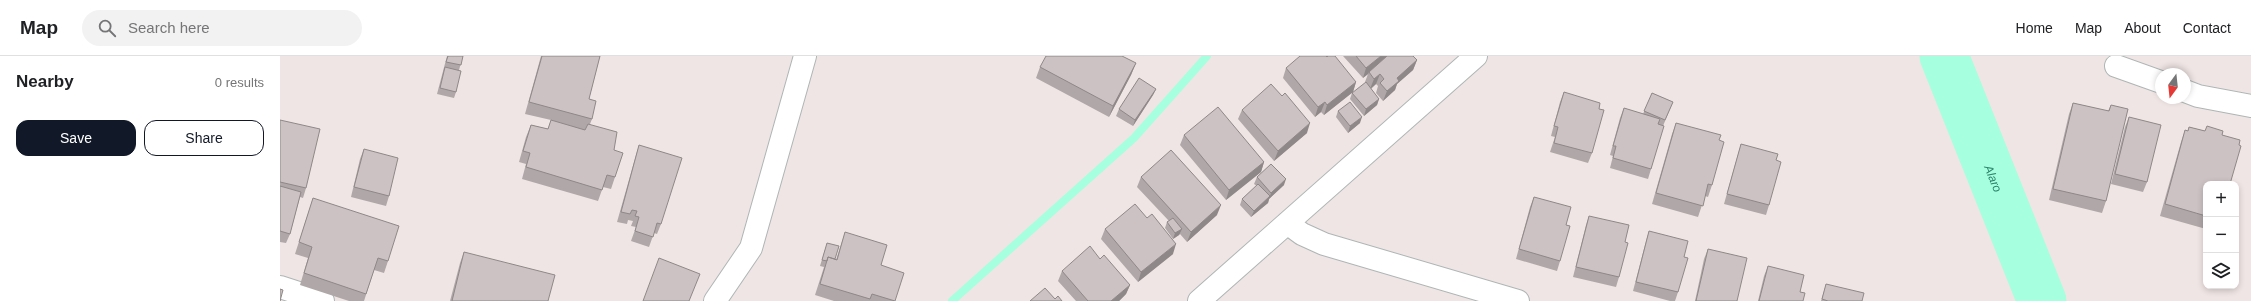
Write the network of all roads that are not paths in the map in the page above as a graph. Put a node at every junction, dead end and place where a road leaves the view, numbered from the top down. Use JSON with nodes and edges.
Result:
{"nodes":[{"id":1,"x":805,"y":56,"type":"edge"},
{"id":2,"x":1476,"y":56,"type":"edge"},
{"id":3,"x":2116,"y":66,"type":"dead end"},
{"id":4,"x":2155,"y":80,"type":"edge"},
{"id":5,"x":2191,"y":93,"type":"edge"},
{"id":6,"x":2251,"y":106,"type":"edge"},
{"id":7,"x":1287,"y":222,"type":"junction"},
{"id":8,"x":280,"y":287,"type":"edge"},
{"id":9,"x":1488,"y":297,"type":"edge"},
{"id":10,"x":323,"y":301,"type":"edge"},
{"id":11,"x":715,"y":301,"type":"edge"},
{"id":12,"x":1199,"y":301,"type":"edge"},
{"id":13,"x":1518,"y":301,"type":"edge"}],
"edges":[{"from":1,"to":11,"type":"street"},
{"from":2,"to":7,"type":"street"},
{"from":3,"to":4,"type":"street"},
{"from":5,"to":6,"type":"street"},
{"from":7,"to":9,"type":"street"},
{"from":7,"to":12,"type":"street"},
{"from":8,"to":10,"type":"street"},
{"from":9,"to":13,"type":"street"}]}
